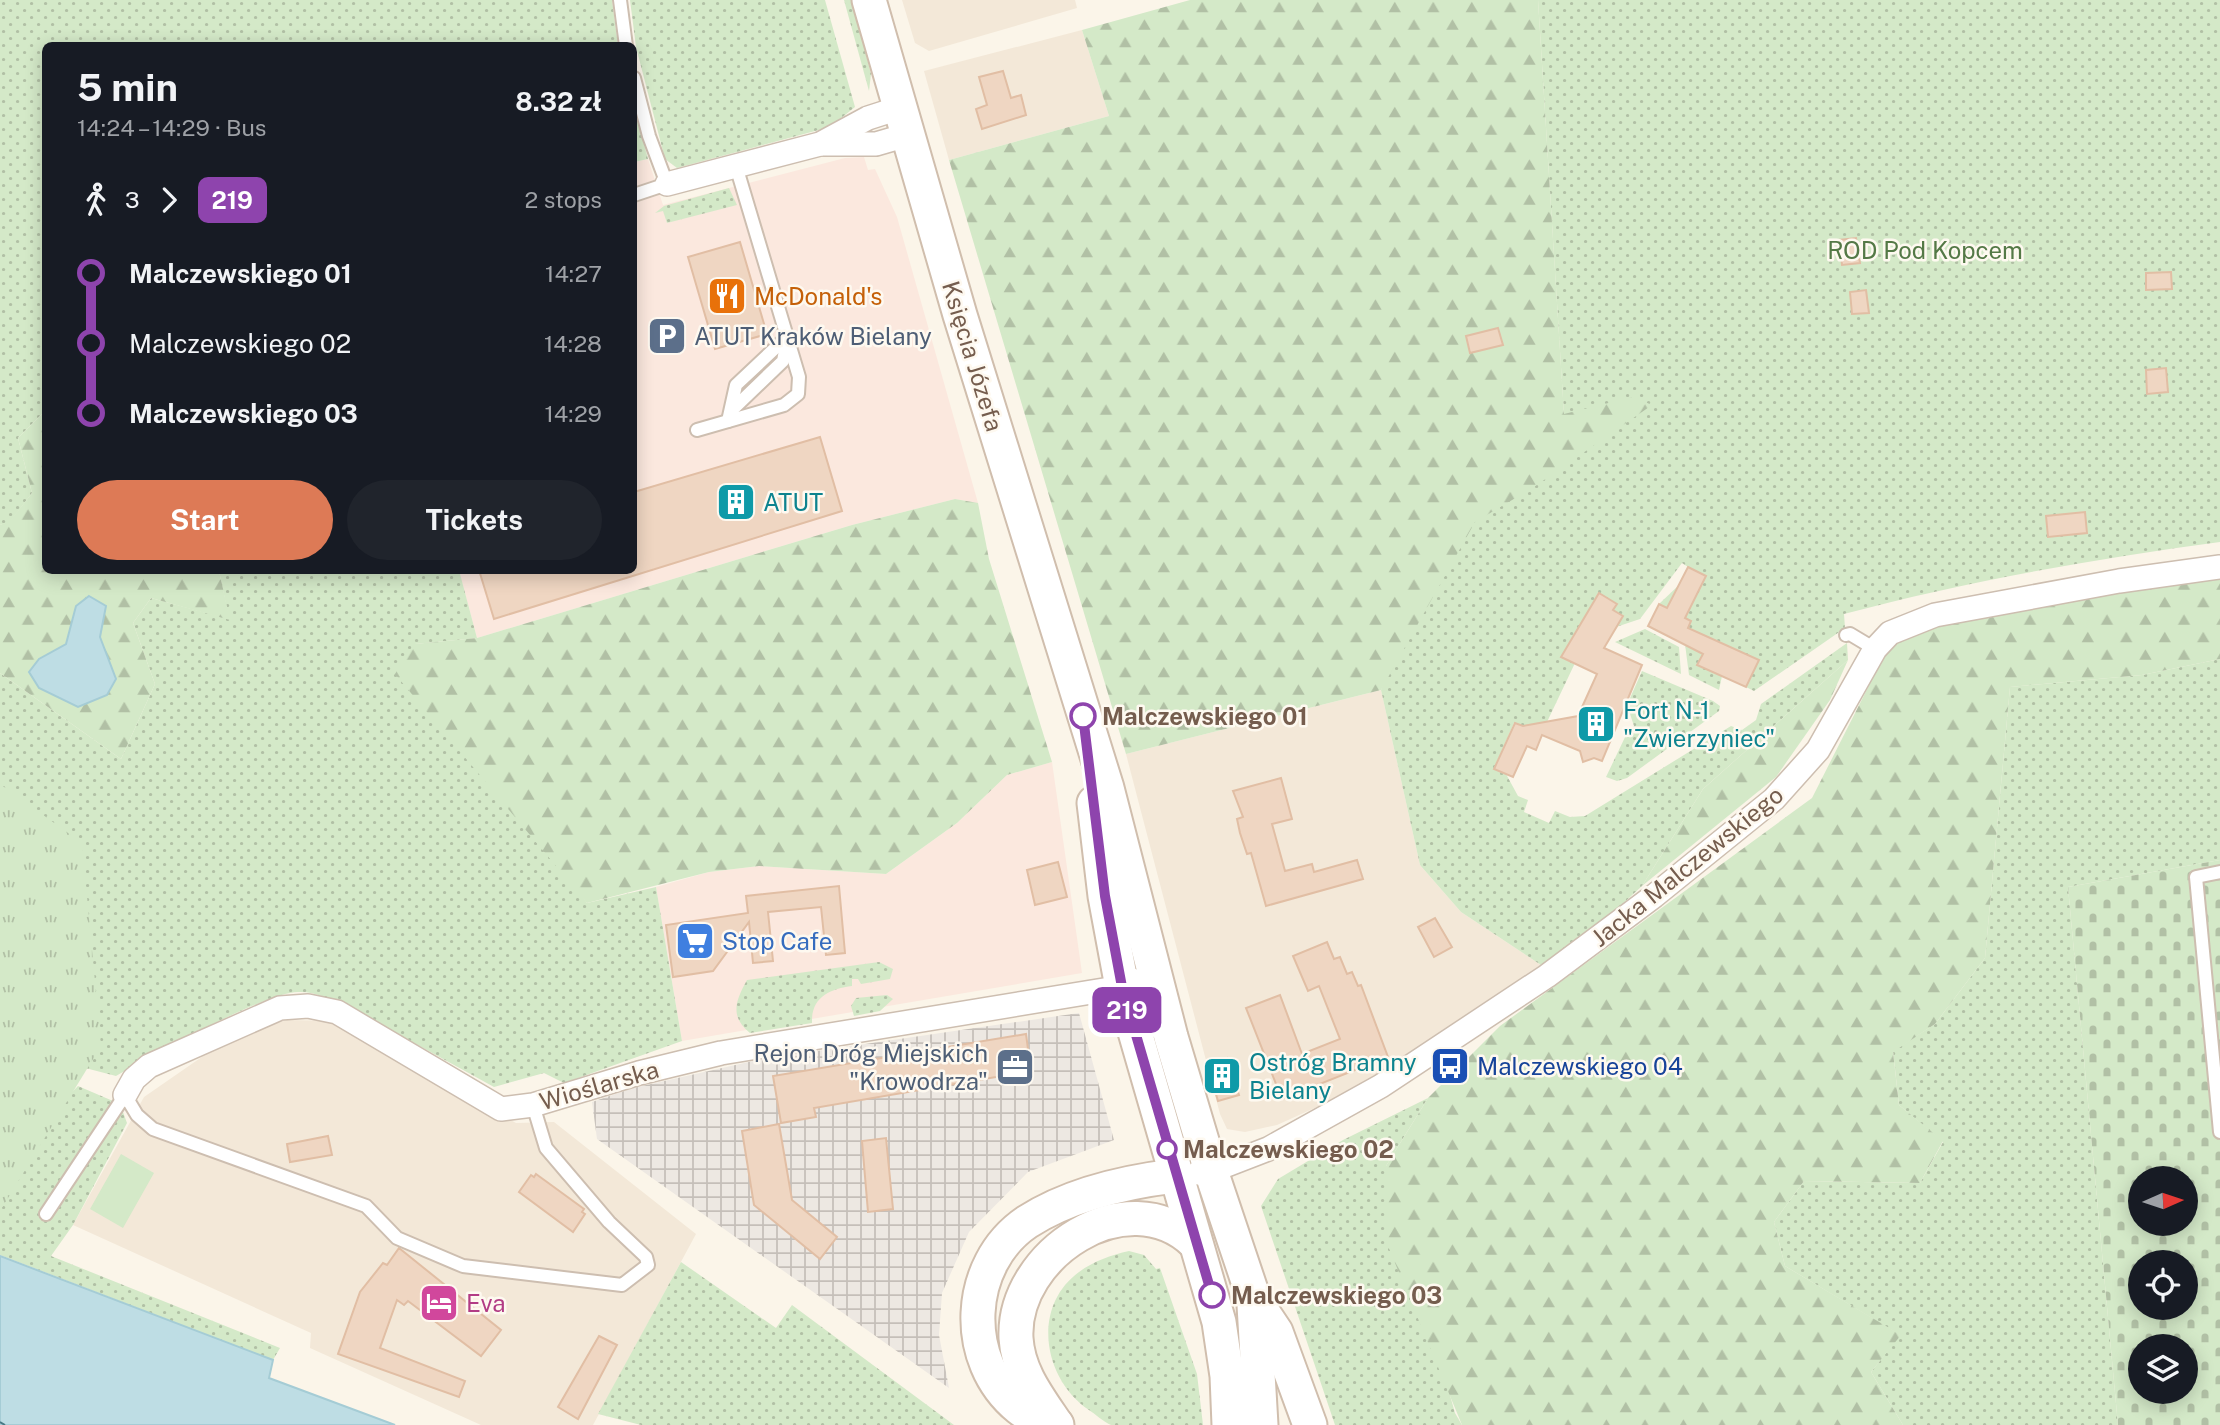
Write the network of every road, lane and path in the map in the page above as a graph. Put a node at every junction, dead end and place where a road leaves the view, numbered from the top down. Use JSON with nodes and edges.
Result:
{"nodes":[{"id":1,"x":620,"y":0,"type":"edge"},
{"id":2,"x":869,"y":0,"type":"edge"},
{"id":3,"x":625,"y":42,"type":"edge"},
{"id":4,"x":637,"y":90,"type":"edge"},
{"id":5,"x":903,"y":122,"type":"junction"},
{"id":6,"x":736,"y":166,"type":"junction"},
{"id":7,"x":667,"y":184,"type":"junction"},
{"id":8,"x":637,"y":194,"type":"edge"},
{"id":9,"x":787,"y":337,"type":"junction"},
{"id":10,"x":729,"y":416,"type":"junction"},
{"id":11,"x":697,"y":430,"type":"dead end"},
{"id":12,"x":2220,"y":567,"type":"edge"},
{"id":13,"x":1846,"y":635,"type":"dead end"},
{"id":14,"x":1875,"y":649,"type":"junction"},
{"id":15,"x":1082,"y":710,"type":"junction"},
{"id":16,"x":2220,"y":872,"type":"edge"},
{"id":17,"x":1149,"y":943,"type":"junction"},
{"id":18,"x":1122,"y":987,"type":"junction"},
{"id":19,"x":1171,"y":1037,"type":"junction"},
{"id":20,"x":125,"y":1095,"type":"junction"},
{"id":21,"x":533,"y":1105,"type":"junction"},
{"id":22,"x":2220,"y":1132,"type":"edge"},
{"id":23,"x":1211,"y":1171,"type":"junction"},
{"id":24,"x":1174,"y":1176,"type":"junction"},
{"id":25,"x":46,"y":1214,"type":"dead end"},
{"id":26,"x":1194,"y":1242,"type":"junction"},
{"id":27,"x":1254,"y":1300,"type":"junction"},
{"id":28,"x":1057,"y":1425,"type":"edge"},
{"id":29,"x":1229,"y":1425,"type":"edge"},
{"id":30,"x":1261,"y":1425,"type":"edge"},
{"id":31,"x":1310,"y":1425,"type":"edge"}],
"edges":[{"from":1,"to":3,"type":"lane"},
{"from":2,"to":5,"type":"main road","name":"Księcia Józefa"},
{"from":4,"to":7,"type":"lane"},
{"from":5,"to":6,"type":"street"},
{"from":5,"to":15,"type":"main road","name":"Księcia Józefa"},
{"from":6,"to":7,"type":"street"},
{"from":6,"to":9,"type":"lane"},
{"from":7,"to":8,"type":"lane"},
{"from":9,"to":10,"type":"lane"},
{"from":9,"to":10,"type":"lane"},
{"from":10,"to":11,"type":"lane"},
{"from":12,"to":14,"type":"street","name":"Jacka Malczewskiego"},
{"from":13,"to":14,"type":"lane"},
{"from":14,"to":23,"type":"street","name":"Jacka Malczewskiego"},
{"from":15,"to":17,"type":"main road","name":"Księcia Józefa"},
{"from":15,"to":18,"type":"main road","name":"Księcia Józefa"},
{"from":16,"to":22,"type":"lane"},
{"from":17,"to":18,"type":"street"},
{"from":17,"to":19,"type":"main road","name":"Księcia Józefa"},
{"from":18,"to":19,"type":"street"},
{"from":18,"to":21,"type":"street","name":"Wioślarska"},
{"from":18,"to":24,"type":"main road","name":"Księcia Józefa"},
{"from":19,"to":23,"type":"main road","name":"Księcia Józefa"},
{"from":20,"to":21,"type":"street","name":"Wioślarska"},
{"from":20,"to":21,"type":"lane"},
{"from":20,"to":25,"type":"lane"},
{"from":23,"to":24,"type":"street"},
{"from":23,"to":27,"type":"main road","name":"Księcia Józefa"},
{"from":24,"to":26,"type":"main road","name":"Księcia Józefa"},
{"from":24,"to":28,"type":"main road"},
{"from":26,"to":28,"type":"main road"},
{"from":26,"to":29,"type":"main road","name":"Księcia Józefa"},
{"from":27,"to":30,"type":"main road"},
{"from":27,"to":31,"type":"main road","name":"Księcia Józefa"}]}
